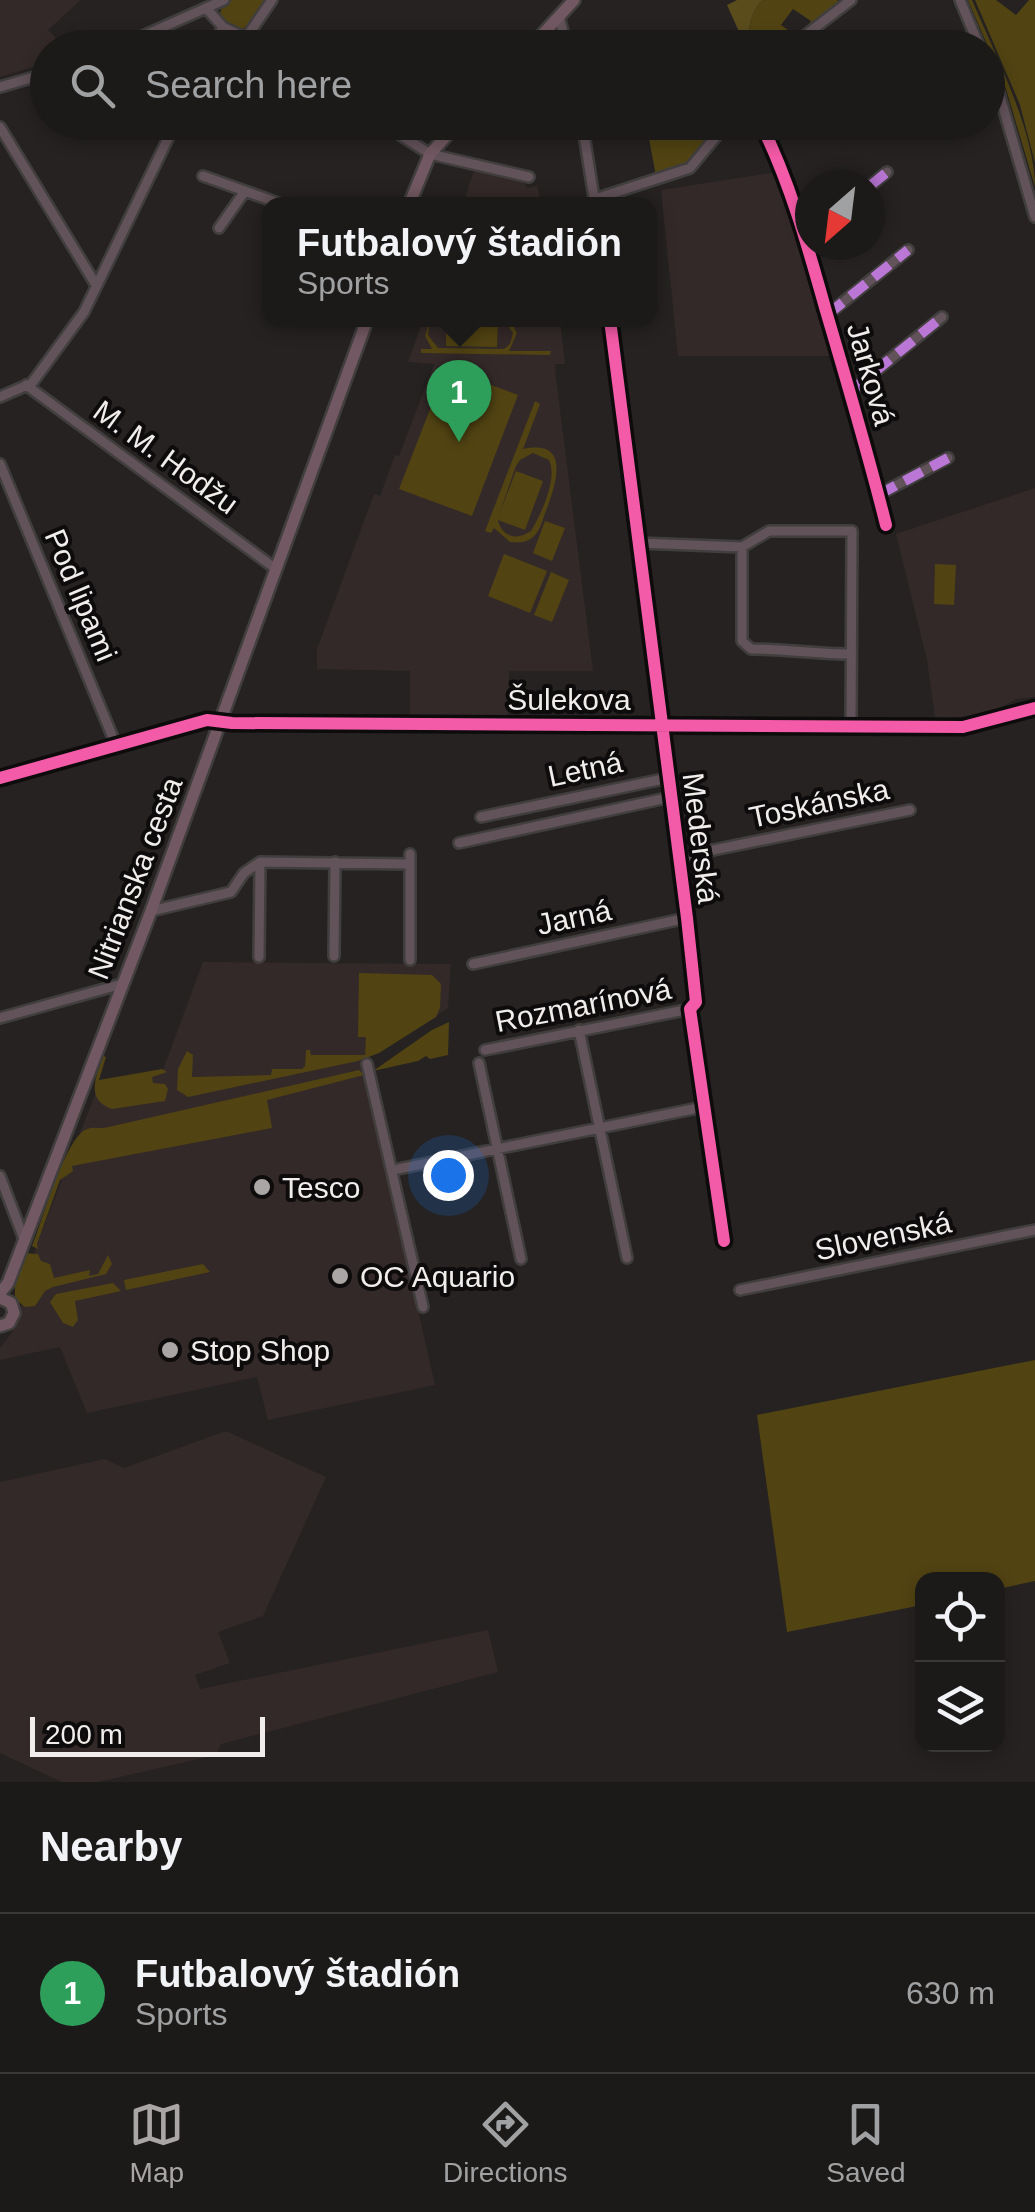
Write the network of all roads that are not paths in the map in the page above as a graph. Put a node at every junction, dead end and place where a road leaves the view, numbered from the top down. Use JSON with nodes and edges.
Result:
{"nodes":[{"id":1,"x":224,"y":0,"type":"edge"},
{"id":2,"x":272,"y":0,"type":"edge"},
{"id":3,"x":574,"y":0,"type":"edge"},
{"id":4,"x":851,"y":0,"type":"edge"},
{"id":5,"x":960,"y":0,"type":"edge"},
{"id":6,"x":206,"y":8,"type":"junction"},
{"id":7,"x":559,"y":16,"type":"junction"},
{"id":8,"x":222,"y":27,"type":"junction"},
{"id":9,"x":156,"y":30,"type":"edge"},
{"id":10,"x":221,"y":30,"type":"edge"},
{"id":11,"x":229,"y":30,"type":"edge"},
{"id":12,"x":251,"y":30,"type":"edge"},
{"id":13,"x":546,"y":30,"type":"edge"},
{"id":14,"x":562,"y":30,"type":"edge"},
{"id":15,"x":812,"y":30,"type":"edge"},
{"id":16,"x":972,"y":30,"type":"edge"},
{"id":17,"x":30,"y":78,"type":"edge"},
{"id":18,"x":0,"y":87,"type":"edge"},
{"id":19,"x":1005,"y":114,"type":"edge"},
{"id":20,"x":0,"y":127,"type":"edge"},
{"id":21,"x":167,"y":140,"type":"edge"},
{"id":22,"x":408,"y":140,"type":"edge"},
{"id":23,"x":443,"y":140,"type":"edge"},
{"id":24,"x":585,"y":140,"type":"edge"},
{"id":25,"x":713,"y":140,"type":"edge"},
{"id":26,"x":769,"y":140,"type":"edge"},
{"id":27,"x":430,"y":154,"type":"junction"},
{"id":28,"x":888,"y":172,"type":"dead end"},
{"id":29,"x":885,"y":174,"type":"edge"},
{"id":30,"x":203,"y":176,"type":"dead end"},
{"id":31,"x":528,"y":177,"type":"dead end"},
{"id":32,"x":245,"y":191,"type":"junction"},
{"id":33,"x":263,"y":197,"type":"edge"},
{"id":34,"x":413,"y":197,"type":"edge"},
{"id":35,"x":594,"y":197,"type":"edge"},
{"id":36,"x":609,"y":197,"type":"edge"},
{"id":37,"x":795,"y":205,"type":"edge"},
{"id":38,"x":1035,"y":217,"type":"edge"},
{"id":39,"x":219,"y":228,"type":"dead end"},
{"id":40,"x":908,"y":250,"type":"dead end"},
{"id":41,"x":813,"y":260,"type":"edge"},
{"id":42,"x":96,"y":285,"type":"junction"},
{"id":43,"x":827,"y":315,"type":"junction"},
{"id":44,"x":942,"y":317,"type":"dead end"},
{"id":45,"x":364,"y":327,"type":"edge"},
{"id":46,"x":611,"y":327,"type":"edge"},
{"id":47,"x":26,"y":386,"type":"junction"},
{"id":48,"x":851,"y":391,"type":"junction"},
{"id":49,"x":0,"y":397,"type":"edge"},
{"id":50,"x":948,"y":458,"type":"dead end"},
{"id":51,"x":0,"y":464,"type":"edge"},
{"id":52,"x":878,"y":495,"type":"junction"},
{"id":53,"x":886,"y":525,"type":"dead end"},
{"id":54,"x":639,"y":543,"type":"junction"},
{"id":55,"x":742,"y":547,"type":"junction"},
{"id":56,"x":276,"y":569,"type":"junction"},
{"id":57,"x":850,"y":654,"type":"junction"},
{"id":58,"x":1035,"y":708,"type":"edge"},
{"id":59,"x":220,"y":722,"type":"junction"},
{"id":60,"x":662,"y":725,"type":"junction"},
{"id":61,"x":851,"y":726,"type":"junction"},
{"id":62,"x":116,"y":745,"type":"junction"},
{"id":63,"x":0,"y":778,"type":"edge"},
{"id":64,"x":668,"y":778,"type":"junction"},
{"id":65,"x":508,"y":796,"type":"dead end"},
{"id":66,"x":670,"y":798,"type":"junction"},
{"id":67,"x":512,"y":810,"type":"junction"},
{"id":68,"x":910,"y":810,"type":"dead end"},
{"id":69,"x":481,"y":816,"type":"dead end"},
{"id":70,"x":459,"y":843,"type":"dead end"},
{"id":71,"x":679,"y":857,"type":"junction"},
{"id":72,"x":260,"y":862,"type":"junction"},
{"id":73,"x":335,"y":862,"type":"junction"},
{"id":74,"x":242,"y":878,"type":"junction"},
{"id":75,"x":259,"y":882,"type":"junction"},
{"id":76,"x":151,"y":911,"type":"junction"},
{"id":77,"x":686,"y":918,"type":"junction"},
{"id":78,"x":334,"y":956,"type":"dead end"},
{"id":79,"x":258,"y":957,"type":"dead end"},
{"id":80,"x":410,"y":960,"type":"dead end"},
{"id":81,"x":473,"y":964,"type":"dead end"},
{"id":82,"x":122,"y":984,"type":"junction"},
{"id":83,"x":690,"y":1008,"type":"junction"},
{"id":84,"x":0,"y":1018,"type":"edge"},
{"id":85,"x":579,"y":1030,"type":"junction"},
{"id":86,"x":485,"y":1050,"type":"dead end"},
{"id":87,"x":479,"y":1063,"type":"dead end"},
{"id":88,"x":368,"y":1064,"type":"dead end"},
{"id":89,"x":703,"y":1107,"type":"junction"},
{"id":90,"x":600,"y":1126,"type":"junction"},
{"id":91,"x":497,"y":1148,"type":"junction"},
{"id":92,"x":393,"y":1170,"type":"junction"},
{"id":93,"x":0,"y":1176,"type":"edge"},
{"id":94,"x":4,"y":1197,"type":"edge"},
{"id":95,"x":1035,"y":1230,"type":"edge"},
{"id":96,"x":24,"y":1239,"type":"junction"},
{"id":97,"x":724,"y":1241,"type":"dead end"},
{"id":98,"x":627,"y":1258,"type":"dead end"},
{"id":99,"x":521,"y":1259,"type":"dead end"},
{"id":100,"x":740,"y":1290,"type":"dead end"},
{"id":101,"x":4,"y":1294,"type":"edge"},
{"id":102,"x":423,"y":1307,"type":"dead end"},
{"id":103,"x":4,"y":1324,"type":"edge"},
{"id":104,"x":0,"y":1334,"type":"edge"}],
"edges":[{"from":1,"to":6,"type":"street"},
{"from":2,"to":12,"type":"street"},
{"from":3,"to":7,"type":"main road"},
{"from":4,"to":15,"type":"street"},
{"from":5,"to":16,"type":"street"},
{"from":6,"to":8,"type":"street"},
{"from":6,"to":9,"type":"street"},
{"from":7,"to":13,"type":"main road"},
{"from":7,"to":14,"type":"street"},
{"from":8,"to":10,"type":"street"},
{"from":8,"to":11,"type":"street"},
{"from":17,"to":18,"type":"street"},
{"from":19,"to":38,"type":"street"},
{"from":20,"to":42,"type":"street"},
{"from":21,"to":42,"type":"street"},
{"from":22,"to":27,"type":"street"},
{"from":23,"to":27,"type":"main road"},
{"from":24,"to":35,"type":"street"},
{"from":25,"to":36,"type":"street"},
{"from":26,"to":37,"type":"street","name":"Jarková"},
{"from":27,"to":31,"type":"street"},
{"from":27,"to":34,"type":"main road"},
{"from":28,"to":29,"type":"street"},
{"from":30,"to":32,"type":"street"},
{"from":32,"to":33,"type":"street"},
{"from":32,"to":39,"type":"street"},
{"from":40,"to":43,"type":"street","name":"Jarková"},
{"from":41,"to":43,"type":"street","name":"Jarková"},
{"from":42,"to":47,"type":"street"},
{"from":43,"to":48,"type":"street","name":"Jarková"},
{"from":44,"to":48,"type":"street","name":"Jarková"},
{"from":45,"to":56,"type":"main road","name":"Nitrianska cesta"},
{"from":46,"to":54,"type":"street","name":"Mederská"},
{"from":47,"to":49,"type":"street"},
{"from":47,"to":56,"type":"street","name":"M. M. Hodžu"},
{"from":48,"to":52,"type":"street","name":"Jarková"},
{"from":50,"to":52,"type":"street"},
{"from":51,"to":62,"type":"street","name":"Pod lipami"},
{"from":52,"to":53,"type":"street","name":"Jarková"},
{"from":54,"to":55,"type":"street"},
{"from":54,"to":60,"type":"street","name":"Mederská"},
{"from":55,"to":57,"type":"street"},
{"from":55,"to":57,"type":"street"},
{"from":56,"to":59,"type":"main road","name":"Nitrianska cesta"},
{"from":57,"to":61,"type":"street"},
{"from":58,"to":61,"type":"street","name":"Šulekova"},
{"from":59,"to":60,"type":"street","name":"Šulekova"},
{"from":59,"to":62,"type":"street","name":"Šulekova"},
{"from":59,"to":76,"type":"main road","name":"Nitrianska cesta"},
{"from":60,"to":61,"type":"street","name":"Šulekova"},
{"from":60,"to":64,"type":"street","name":"Mederská"},
{"from":62,"to":63,"type":"street","name":"Šulekova"},
{"from":64,"to":66,"type":"street","name":"Mederská"},
{"from":64,"to":67,"type":"street","name":"Letná"},
{"from":65,"to":67,"type":"street","name":"Letná"},
{"from":66,"to":70,"type":"street"},
{"from":66,"to":71,"type":"street","name":"Mederská"},
{"from":67,"to":69,"type":"street","name":"Letná"},
{"from":68,"to":71,"type":"street","name":"Toskánska"},
{"from":71,"to":77,"type":"street","name":"Mederská"},
{"from":72,"to":73,"type":"street"},
{"from":72,"to":74,"type":"street"},
{"from":72,"to":75,"type":"street"},
{"from":73,"to":78,"type":"street"},
{"from":73,"to":80,"type":"street"},
{"from":74,"to":75,"type":"street"},
{"from":74,"to":76,"type":"street"},
{"from":75,"to":79,"type":"street"},
{"from":76,"to":82,"type":"main road","name":"Nitrianska cesta"},
{"from":77,"to":81,"type":"street","name":"Jarná"},
{"from":77,"to":83,"type":"street","name":"Mederská"},
{"from":82,"to":84,"type":"street"},
{"from":82,"to":96,"type":"main road","name":"Nitrianska cesta"},
{"from":83,"to":85,"type":"street","name":"Rozmarínová"},
{"from":83,"to":89,"type":"street","name":"Mederská"},
{"from":85,"to":86,"type":"street","name":"Rozmarínová"},
{"from":85,"to":90,"type":"street"},
{"from":87,"to":91,"type":"street"},
{"from":88,"to":92,"type":"street"},
{"from":89,"to":90,"type":"street"},
{"from":89,"to":97,"type":"street","name":"Mederská"},
{"from":90,"to":91,"type":"street"},
{"from":90,"to":98,"type":"street"},
{"from":91,"to":92,"type":"street"},
{"from":91,"to":99,"type":"street"},
{"from":92,"to":102,"type":"street"},
{"from":93,"to":94,"type":"street"},
{"from":94,"to":96,"type":"street"},
{"from":95,"to":100,"type":"street","name":"Slovenská"},
{"from":96,"to":101,"type":"main road","name":"Nitrianska cesta"},
{"from":101,"to":103,"type":"main road","name":"Nitrianska cesta"},
{"from":103,"to":104,"type":"street"}]}
